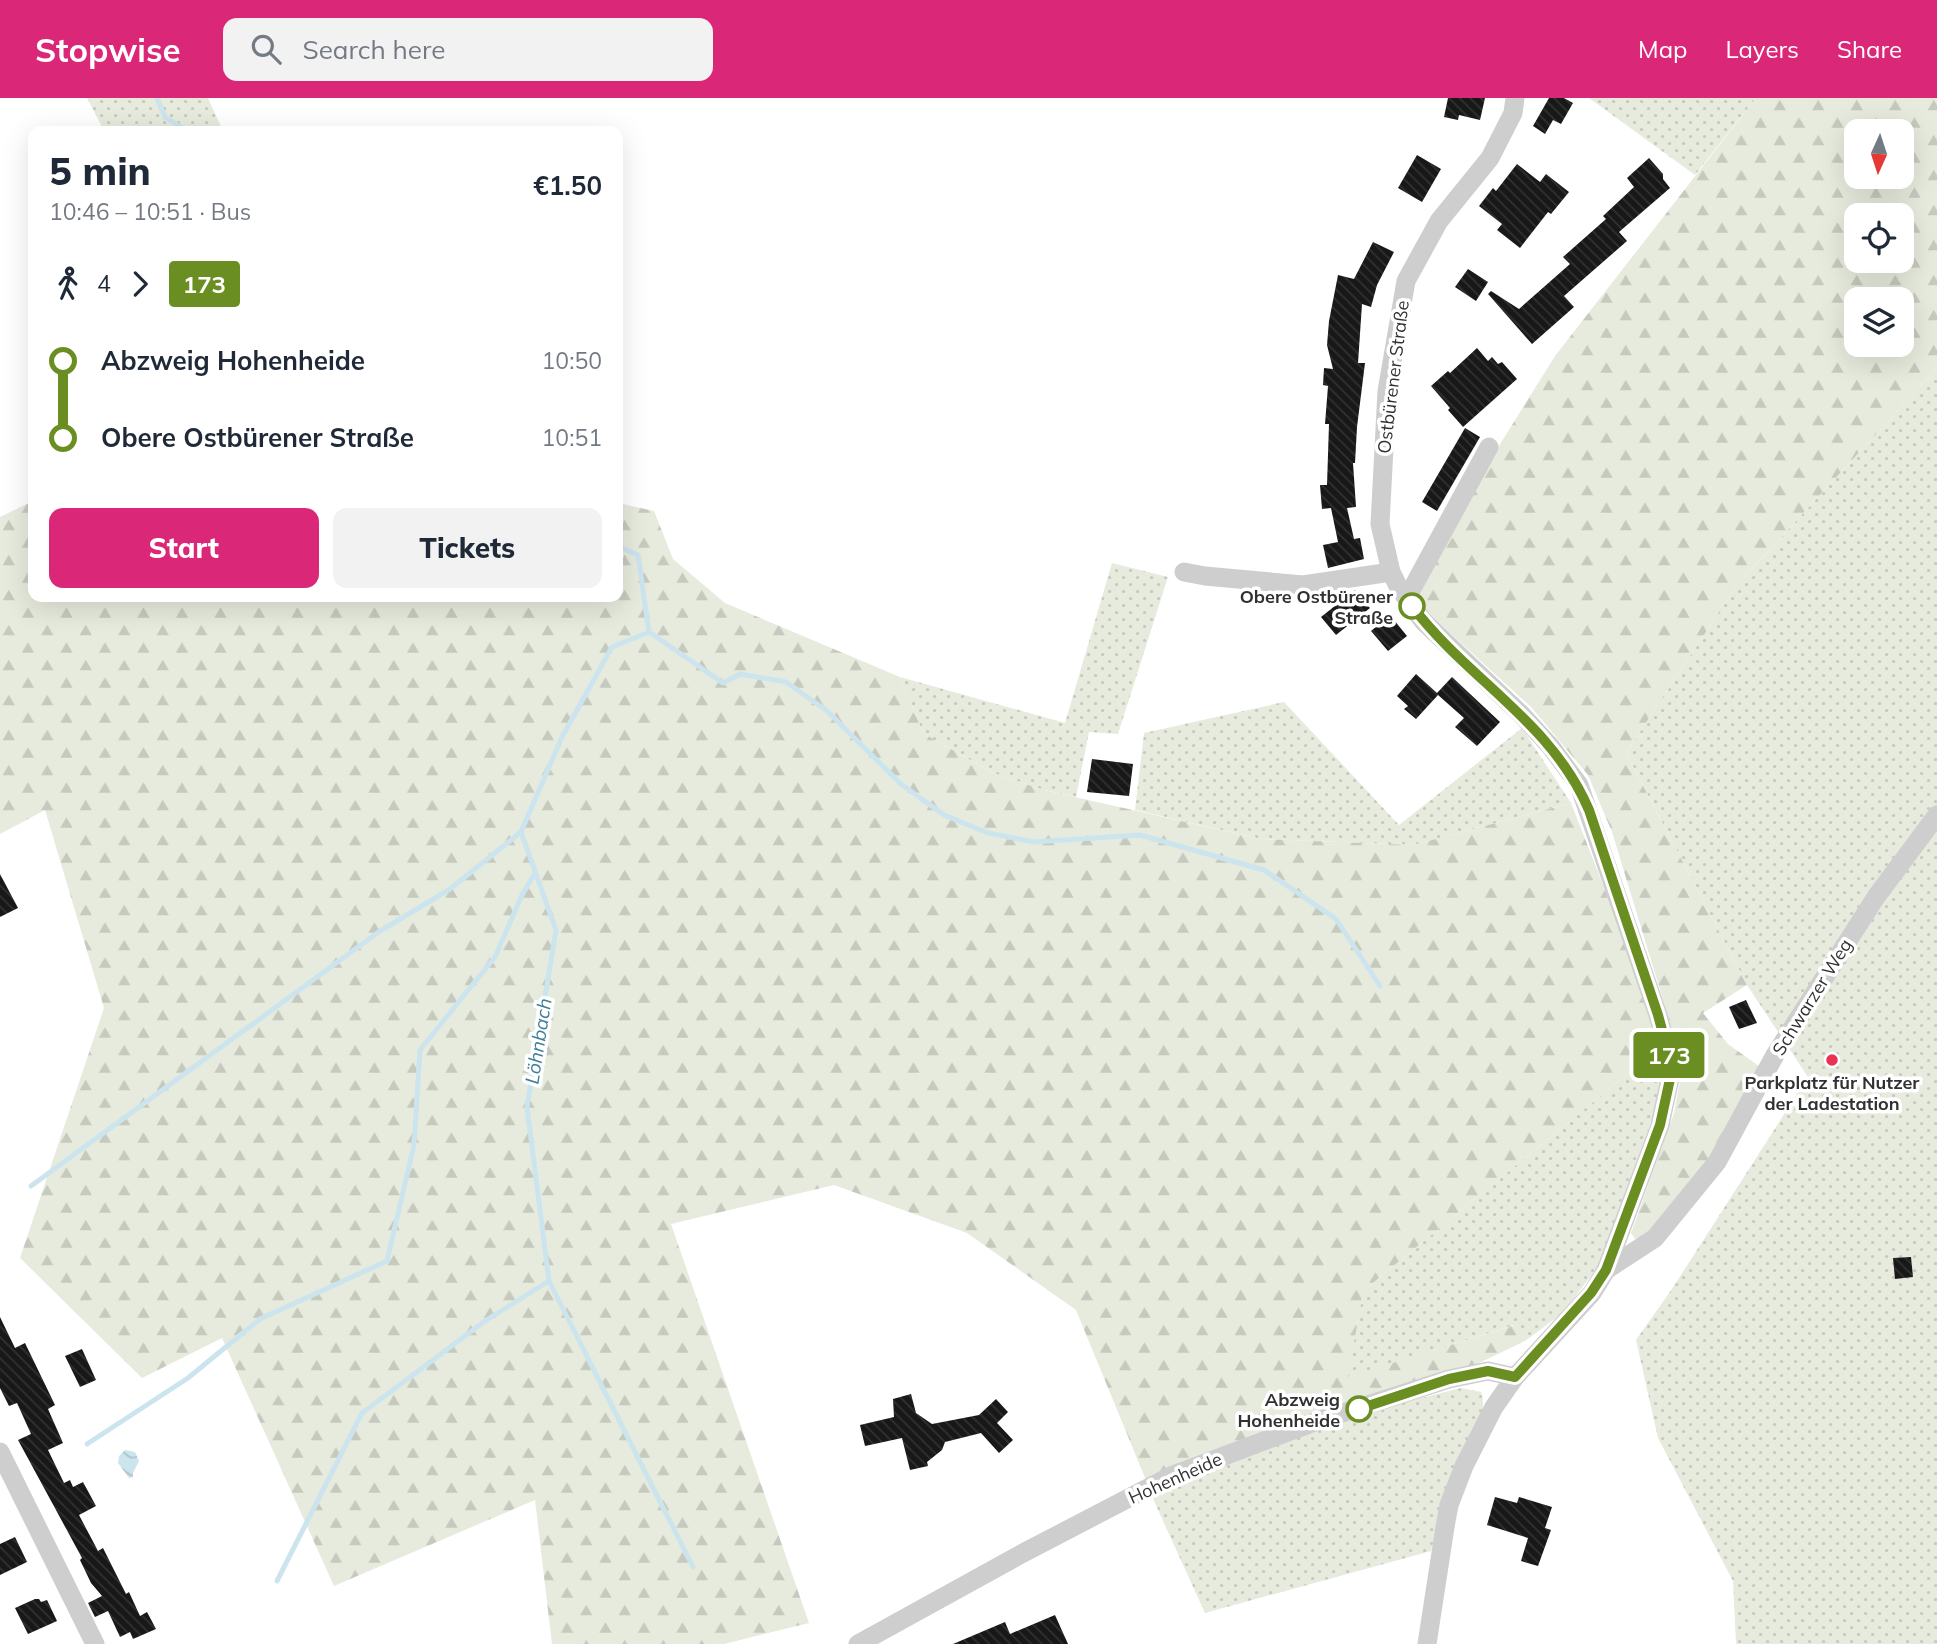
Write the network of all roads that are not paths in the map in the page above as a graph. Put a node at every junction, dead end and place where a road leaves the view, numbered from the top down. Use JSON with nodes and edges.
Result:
{"nodes":[{"id":1,"x":1515,"y":98,"type":"edge"},
{"id":2,"x":1489,"y":447,"type":"dead end"},
{"id":3,"x":1184,"y":572,"type":"dead end"},
{"id":4,"x":1391,"y":572,"type":"junction"},
{"id":5,"x":1406,"y":598,"type":"junction"},
{"id":6,"x":1937,"y":815,"type":"edge"},
{"id":7,"x":1606,"y":1270,"type":"junction"},
{"id":8,"x":1515,"y":1377,"type":"junction"},
{"id":9,"x":0,"y":1452,"type":"edge"},
{"id":10,"x":95,"y":1644,"type":"edge"},
{"id":11,"x":858,"y":1644,"type":"edge"},
{"id":12,"x":1427,"y":1644,"type":"edge"}],
"edges":[{"from":1,"to":4,"type":"street","name":"Ostbürener Straße"},
{"from":2,"to":5,"type":"street"},
{"from":3,"to":4,"type":"street"},
{"from":4,"to":5,"type":"street","name":"Ostbürener Straße"},
{"from":5,"to":7,"type":"street","name":"Ostbürener Straße"},
{"from":6,"to":7,"type":"street","name":"Schwarzer Weg"},
{"from":7,"to":8,"type":"street","name":"Ostbürener Straße"},
{"from":8,"to":11,"type":"street","name":"Hohenheide"},
{"from":8,"to":12,"type":"street","name":"Ostbürener Straße"},
{"from":9,"to":10,"type":"street"}]}
